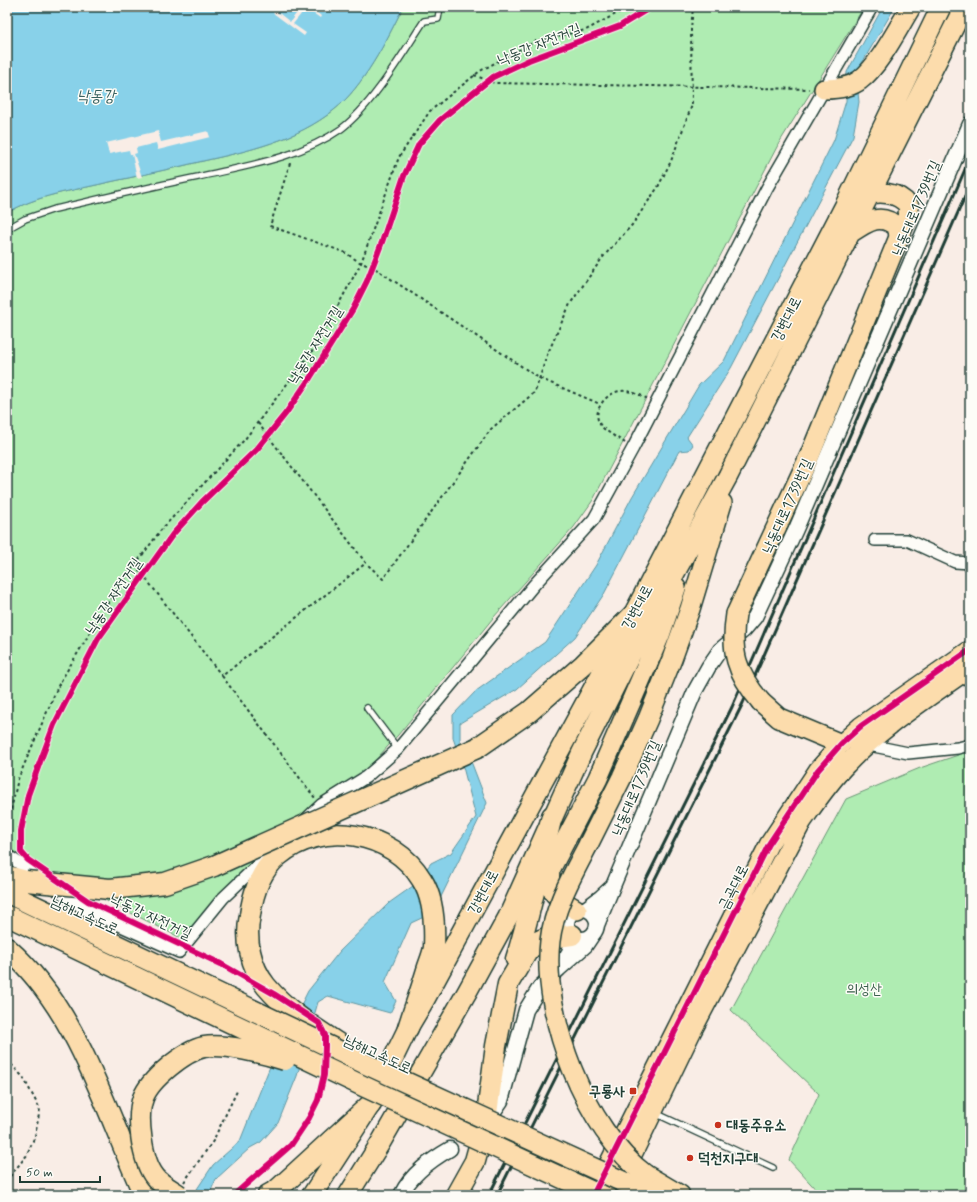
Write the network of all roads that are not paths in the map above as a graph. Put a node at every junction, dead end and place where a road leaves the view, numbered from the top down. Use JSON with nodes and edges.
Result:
{"nodes":[{"id":1,"x":440,"y":7,"type":"edge"},
{"id":2,"x":872,"y":7,"type":"edge"},
{"id":3,"x":911,"y":7,"type":"edge"},
{"id":4,"x":941,"y":7,"type":"edge"},
{"id":5,"x":964,"y":7,"type":"edge"},
{"id":6,"x":831,"y":89,"type":"junction"},
{"id":7,"x":970,"y":124,"type":"edge"},
{"id":8,"x":872,"y":193,"type":"junction"},
{"id":9,"x":845,"y":205,"type":"junction"},
{"id":10,"x":7,"y":229,"type":"edge"},
{"id":11,"x":851,"y":233,"type":"junction"},
{"id":12,"x":899,"y":239,"type":"junction"},
{"id":13,"x":728,"y":476,"type":"junction"},
{"id":14,"x":875,"y":540,"type":"dead end"},
{"id":15,"x":683,"y":558,"type":"junction"},
{"id":16,"x":970,"y":564,"type":"edge"},
{"id":17,"x":633,"y":615,"type":"junction"},
{"id":18,"x":970,"y":650,"type":"edge"},
{"id":19,"x":970,"y":668,"type":"edge"},
{"id":20,"x":367,"y":708,"type":"dead end"},
{"id":21,"x":841,"y":744,"type":"junction"},
{"id":22,"x":868,"y":744,"type":"junction"},
{"id":23,"x":970,"y":745,"type":"edge"},
{"id":24,"x":398,"y":750,"type":"junction"},
{"id":25,"x":552,"y":816,"type":"junction"},
{"id":26,"x":7,"y":855,"type":"edge"},
{"id":27,"x":7,"y":876,"type":"edge"},
{"id":28,"x":613,"y":886,"type":"junction"},
{"id":29,"x":7,"y":892,"type":"edge"},
{"id":30,"x":581,"y":910,"type":"junction"},
{"id":31,"x":7,"y":916,"type":"edge"},
{"id":32,"x":595,"y":930,"type":"junction"},
{"id":33,"x":573,"y":936,"type":"junction"},
{"id":34,"x":7,"y":948,"type":"edge"},
{"id":35,"x":559,"y":969,"type":"junction"},
{"id":36,"x":508,"y":984,"type":"junction"},
{"id":37,"x":408,"y":1028,"type":"junction"},
{"id":38,"x":368,"y":1064,"type":"junction"},
{"id":39,"x":367,"y":1095,"type":"junction"},
{"id":40,"x":646,"y":1109,"type":"junction"},
{"id":41,"x":492,"y":1114,"type":"dead end"},
{"id":42,"x":450,"y":1149,"type":"dead end"},
{"id":43,"x":773,"y":1168,"type":"dead end"},
{"id":44,"x":646,"y":1187,"type":"edge"},
{"id":45,"x":181,"y":1189,"type":"edge"},
{"id":46,"x":273,"y":1193,"type":"edge"},
{"id":47,"x":144,"y":1195,"type":"edge"},
{"id":48,"x":312,"y":1195,"type":"edge"},
{"id":49,"x":348,"y":1195,"type":"edge"},
{"id":50,"x":401,"y":1195,"type":"edge"},
{"id":51,"x":456,"y":1195,"type":"edge"},
{"id":52,"x":593,"y":1195,"type":"edge"},
{"id":53,"x":599,"y":1195,"type":"edge"},
{"id":54,"x":613,"y":1195,"type":"edge"},
{"id":55,"x":680,"y":1195,"type":"edge"}],
"edges":[{"from":1,"to":10,"type":"lane"},
{"from":2,"to":6,"type":"street"},
{"from":3,"to":6,"type":"highway"},
{"from":4,"to":9,"type":"highway","name":"강변대로"},
{"from":5,"to":8,"type":"highway","name":"강변대로"},
{"from":6,"to":24,"type":"street"},
{"from":7,"to":28,"type":"street","name":"낙동대로1739번길"},
{"from":8,"to":9,"type":"highway"},
{"from":8,"to":11,"type":"highway","name":"강변대로"},
{"from":8,"to":12,"type":"highway"},
{"from":9,"to":17,"type":"highway","name":"강변대로"},
{"from":11,"to":12,"type":"highway"},
{"from":11,"to":13,"type":"highway","name":"강변대로"},
{"from":12,"to":21,"type":"highway","bridge":true},
{"from":13,"to":15,"type":"highway","name":"강변대로"},
{"from":13,"to":44,"type":"highway","bridge":true},
{"from":14,"to":16,"type":"street"},
{"from":15,"to":25,"type":"highway","name":"강변대로"},
{"from":15,"to":30,"type":"highway"},
{"from":17,"to":27,"type":"highway","bridge":true},
{"from":17,"to":37,"type":"highway","name":"강변대로"},
{"from":18,"to":21,"type":"main road","name":"금곡대로"},
{"from":19,"to":22,"type":"main road","name":"금곡대로"},
{"from":20,"to":24,"type":"lane"},
{"from":21,"to":22,"type":"street"},
{"from":21,"to":40,"type":"main road","name":"금곡대로"},
{"from":22,"to":23,"type":"street"},
{"from":22,"to":40,"type":"main road","name":"금곡대로"},
{"from":24,"to":26,"type":"street"},
{"from":25,"to":36,"type":"highway"},
{"from":25,"to":49,"type":"highway","name":"강변대로"},
{"from":28,"to":30,"type":"street"},
{"from":28,"to":32,"type":"street","name":"낙동대로1739번길"},
{"from":29,"to":38,"type":"highway","name":"남해고속도로","bridge":true},
{"from":30,"to":32,"type":"street"},
{"from":30,"to":33,"type":"street"},
{"from":31,"to":39,"type":"highway","bridge":true},
{"from":32,"to":33,"type":"street"},
{"from":32,"to":35,"type":"street","name":"낙동대로1739번길"},
{"from":33,"to":35,"type":"street"},
{"from":33,"to":36,"type":"highway"},
{"from":34,"to":47,"type":"highway"},
{"from":35,"to":41,"type":"street"},
{"from":36,"to":51,"type":"highway"},
{"from":37,"to":38,"type":"highway","bridge":true},
{"from":37,"to":39,"type":"highway","name":"강변대로"},
{"from":38,"to":44,"type":"highway","name":"남해고속도로","bridge":true},
{"from":39,"to":45,"type":"highway","bridge":true},
{"from":39,"to":46,"type":"highway"},
{"from":39,"to":48,"type":"highway","name":"강변대로"},
{"from":39,"to":53,"type":"highway","bridge":true},
{"from":40,"to":43,"type":"lane"},
{"from":40,"to":52,"type":"main road","name":"금곡대로"},
{"from":40,"to":54,"type":"main road","name":"금곡대로"},
{"from":42,"to":50,"type":"street"},
{"from":44,"to":55,"type":"highway"}]}
